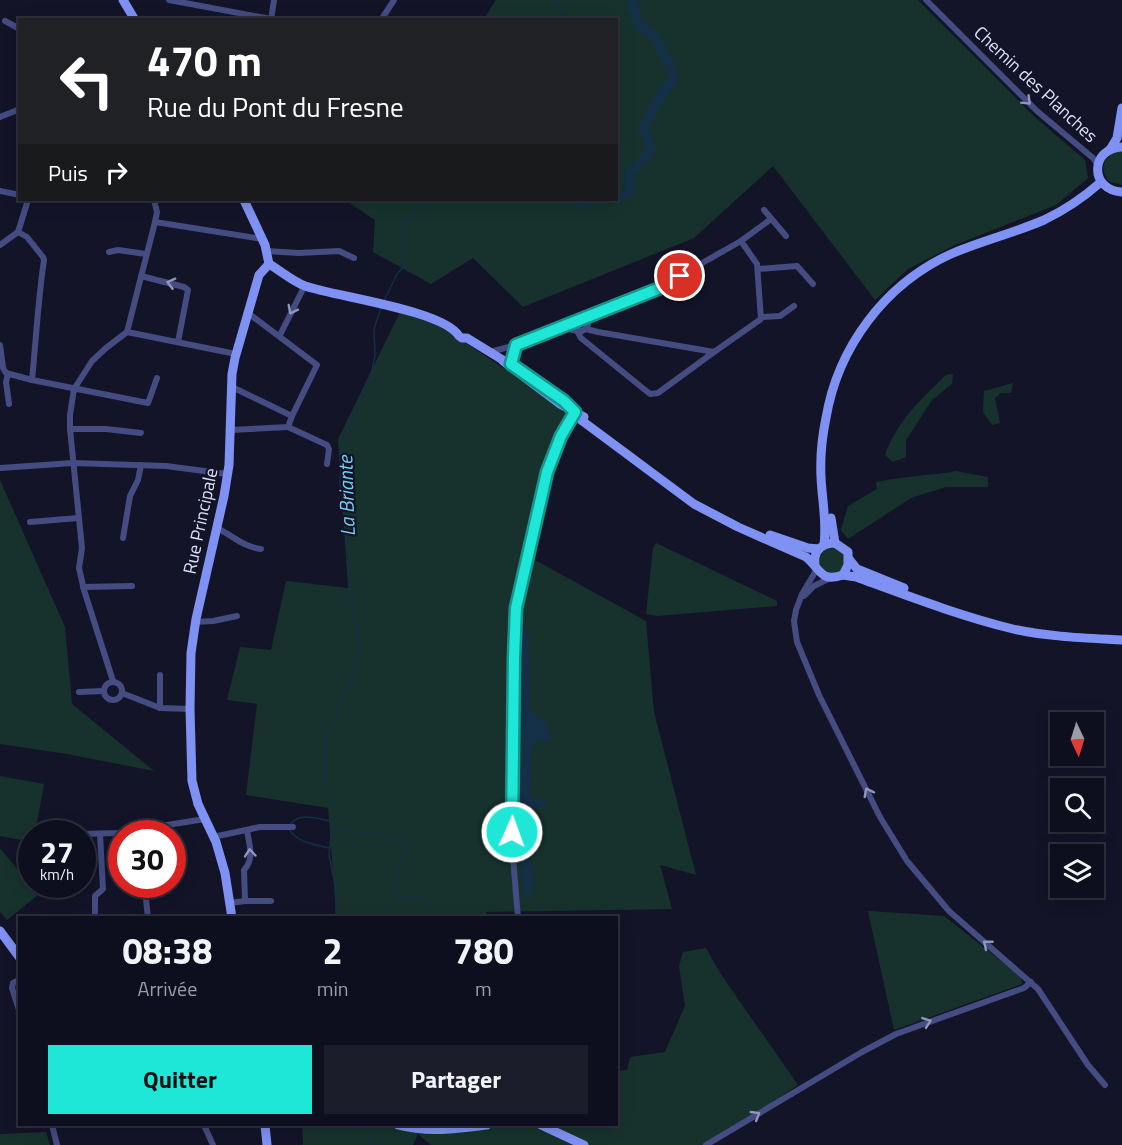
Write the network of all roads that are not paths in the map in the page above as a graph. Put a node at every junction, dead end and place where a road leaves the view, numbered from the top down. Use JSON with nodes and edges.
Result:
{"nodes":[{"id":1,"x":123,"y":0,"type":"edge"},
{"id":2,"x":169,"y":0,"type":"edge"},
{"id":3,"x":274,"y":0,"type":"edge"},
{"id":4,"x":394,"y":0,"type":"edge"},
{"id":5,"x":926,"y":0,"type":"edge"},
{"id":6,"x":134,"y":18,"type":"edge"},
{"id":7,"x":266,"y":18,"type":"edge"},
{"id":8,"x":271,"y":18,"type":"edge"},
{"id":9,"x":382,"y":18,"type":"edge"},
{"id":10,"x":4,"y":21,"type":"dead end"},
{"id":11,"x":18,"y":28,"type":"edge"},
{"id":12,"x":1122,"y":108,"type":"edge"},
{"id":13,"x":18,"y":110,"type":"edge"},
{"id":14,"x":0,"y":117,"type":"edge"},
{"id":15,"x":1122,"y":147,"type":"edge"},
{"id":16,"x":1112,"y":148,"type":"junction"},
{"id":17,"x":1098,"y":165,"type":"junction"},
{"id":18,"x":1101,"y":182,"type":"junction"},
{"id":19,"x":0,"y":191,"type":"edge"},
{"id":20,"x":1122,"y":192,"type":"edge"},
{"id":21,"x":18,"y":195,"type":"edge"},
{"id":22,"x":28,"y":201,"type":"edge"},
{"id":23,"x":154,"y":201,"type":"edge"},
{"id":24,"x":246,"y":201,"type":"edge"},
{"id":25,"x":764,"y":210,"type":"dead end"},
{"id":26,"x":771,"y":219,"type":"junction"},
{"id":27,"x":155,"y":222,"type":"junction"},
{"id":28,"x":18,"y":232,"type":"junction"},
{"id":29,"x":786,"y":236,"type":"dead end"},
{"id":30,"x":262,"y":239,"type":"junction"},
{"id":31,"x":741,"y":241,"type":"junction"},
{"id":32,"x":0,"y":245,"type":"edge"},
{"id":33,"x":267,"y":251,"type":"junction"},
{"id":34,"x":109,"y":252,"type":"dead end"},
{"id":35,"x":146,"y":254,"type":"junction"},
{"id":36,"x":354,"y":258,"type":"dead end"},
{"id":37,"x":269,"y":264,"type":"junction"},
{"id":38,"x":758,"y":269,"type":"junction"},
{"id":39,"x":141,"y":276,"type":"junction"},
{"id":40,"x":813,"y":284,"type":"dead end"},
{"id":41,"x":305,"y":285,"type":"junction"},
{"id":42,"x":660,"y":288,"type":"junction"},
{"id":43,"x":692,"y":295,"type":"dead end"},
{"id":44,"x":794,"y":306,"type":"dead end"},
{"id":45,"x":248,"y":313,"type":"junction"},
{"id":46,"x":761,"y":317,"type":"junction"},
{"id":47,"x":584,"y":318,"type":"junction"},
{"id":48,"x":569,"y":325,"type":"junction"},
{"id":49,"x":586,"y":329,"type":"junction"},
{"id":50,"x":577,"y":331,"type":"junction"},
{"id":51,"x":127,"y":332,"type":"junction"},
{"id":52,"x":280,"y":335,"type":"junction"},
{"id":53,"x":178,"y":342,"type":"junction"},
{"id":54,"x":0,"y":345,"type":"edge"},
{"id":55,"x":516,"y":345,"type":"junction"},
{"id":56,"x":714,"y":352,"type":"junction"},
{"id":57,"x":489,"y":353,"type":"junction"},
{"id":58,"x":236,"y":354,"type":"junction"},
{"id":59,"x":507,"y":363,"type":"junction"},
{"id":60,"x":8,"y":374,"type":"junction"},
{"id":61,"x":157,"y":378,"type":"dead end"},
{"id":62,"x":32,"y":380,"type":"junction"},
{"id":63,"x":232,"y":387,"type":"junction"},
{"id":64,"x":74,"y":389,"type":"junction"},
{"id":65,"x":9,"y":404,"type":"dead end"},
{"id":66,"x":575,"y":413,"type":"junction"},
{"id":67,"x":292,"y":416,"type":"junction"},
{"id":68,"x":288,"y":428,"type":"junction"},
{"id":69,"x":70,"y":429,"type":"junction"},
{"id":70,"x":230,"y":430,"type":"junction"},
{"id":71,"x":141,"y":433,"type":"dead end"},
{"id":72,"x":824,"y":435,"type":"junction"},
{"id":73,"x":73,"y":463,"type":"junction"},
{"id":74,"x":327,"y":464,"type":"dead end"},
{"id":75,"x":141,"y":465,"type":"junction"},
{"id":76,"x":0,"y":468,"type":"edge"},
{"id":77,"x":227,"y":474,"type":"junction"},
{"id":78,"x":78,"y":518,"type":"junction"},
{"id":79,"x":723,"y":519,"type":"junction"},
{"id":80,"x":30,"y":522,"type":"dead end"},
{"id":81,"x":217,"y":528,"type":"junction"},
{"id":82,"x":123,"y":538,"type":"dead end"},
{"id":83,"x":835,"y":543,"type":"junction"},
{"id":84,"x":821,"y":547,"type":"junction"},
{"id":85,"x":261,"y":549,"type":"dead end"},
{"id":86,"x":849,"y":559,"type":"junction"},
{"id":87,"x":816,"y":566,"type":"junction"},
{"id":88,"x":843,"y":574,"type":"junction"},
{"id":89,"x":831,"y":578,"type":"junction"},
{"id":90,"x":132,"y":586,"type":"dead end"},
{"id":91,"x":84,"y":587,"type":"junction"},
{"id":92,"x":800,"y":601,"type":"junction"},
{"id":93,"x":950,"y":610,"type":"junction"},
{"id":94,"x":237,"y":616,"type":"dead end"},
{"id":95,"x":195,"y":622,"type":"junction"},
{"id":96,"x":1122,"y":640,"type":"edge"},
{"id":97,"x":159,"y":675,"type":"dead end"},
{"id":98,"x":113,"y":681,"type":"junction"},
{"id":99,"x":103,"y":691,"type":"junction"},
{"id":100,"x":79,"y":692,"type":"dead end"},
{"id":101,"x":122,"y":693,"type":"junction"},
{"id":102,"x":160,"y":708,"type":"junction"},
{"id":103,"x":190,"y":709,"type":"junction"},
{"id":104,"x":205,"y":819,"type":"junction"},
{"id":105,"x":289,"y":827,"type":"dead end"},
{"id":106,"x":247,"y":830,"type":"junction"},
{"id":107,"x":96,"y":834,"type":"edge"},
{"id":108,"x":100,"y":834,"type":"junction"},
{"id":109,"x":213,"y":837,"type":"junction"},
{"id":110,"x":146,"y":898,"type":"edge"},
{"id":111,"x":245,"y":900,"type":"junction"},
{"id":112,"x":271,"y":901,"type":"dead end"},
{"id":113,"x":230,"y":903,"type":"junction"},
{"id":114,"x":95,"y":916,"type":"edge"},
{"id":115,"x":148,"y":916,"type":"edge"},
{"id":116,"x":232,"y":916,"type":"edge"},
{"id":117,"x":518,"y":916,"type":"edge"},
{"id":118,"x":0,"y":932,"type":"edge"},
{"id":119,"x":18,"y":953,"type":"edge"},
{"id":120,"x":18,"y":980,"type":"edge"},
{"id":121,"x":1031,"y":982,"type":"junction"},
{"id":122,"x":18,"y":1008,"type":"edge"},
{"id":123,"x":1106,"y":1085,"type":"dead end"},
{"id":124,"x":52,"y":1126,"type":"edge"},
{"id":125,"x":204,"y":1126,"type":"edge"},
{"id":126,"x":264,"y":1126,"type":"edge"},
{"id":127,"x":402,"y":1126,"type":"edge"},
{"id":128,"x":478,"y":1126,"type":"edge"},
{"id":129,"x":546,"y":1126,"type":"edge"},
{"id":130,"x":57,"y":1145,"type":"edge"},
{"id":131,"x":213,"y":1145,"type":"edge"},
{"id":132,"x":267,"y":1145,"type":"edge"},
{"id":133,"x":584,"y":1145,"type":"edge"},
{"id":134,"x":706,"y":1145,"type":"edge"}],
"edges":[{"from":1,"to":6,"type":"main road"},
{"from":2,"to":7,"type":"street"},
{"from":3,"to":8,"type":"street"},
{"from":4,"to":9,"type":"street"},
{"from":5,"to":17,"type":"street","name":"Chemin des Planches","one_way":true},
{"from":10,"to":11,"type":"street"},
{"from":12,"to":16,"type":"main road"},
{"from":13,"to":14,"type":"street"},
{"from":15,"to":16,"type":"main road"},
{"from":16,"to":17,"type":"main road"},
{"from":17,"to":18,"type":"main road"},
{"from":18,"to":20,"type":"main road"},
{"from":18,"to":72,"type":"main road"},
{"from":19,"to":21,"type":"street"},
{"from":22,"to":28,"type":"street"},
{"from":23,"to":27,"type":"street"},
{"from":24,"to":30,"type":"main road"},
{"from":25,"to":26,"type":"street"},
{"from":26,"to":29,"type":"street"},
{"from":26,"to":31,"type":"street"},
{"from":27,"to":30,"type":"street"},
{"from":27,"to":35,"type":"street"},
{"from":28,"to":32,"type":"street"},
{"from":28,"to":62,"type":"street"},
{"from":30,"to":33,"type":"main road"},
{"from":31,"to":38,"type":"street"},
{"from":31,"to":42,"type":"street"},
{"from":33,"to":36,"type":"street"},
{"from":33,"to":37,"type":"main road"},
{"from":34,"to":35,"type":"street"},
{"from":35,"to":39,"type":"street"},
{"from":37,"to":41,"type":"main road"},
{"from":37,"to":45,"type":"main road","name":"Rue Principale"},
{"from":38,"to":40,"type":"street"},
{"from":38,"to":46,"type":"street"},
{"from":39,"to":51,"type":"street"},
{"from":53,"to":39,"type":"street","one_way":true},
{"from":41,"to":52,"type":"street","one_way":true},
{"from":41,"to":57,"type":"main road"},
{"from":42,"to":43,"type":"street"},
{"from":42,"to":47,"type":"street"},
{"from":44,"to":46,"type":"street"},
{"from":45,"to":52,"type":"street"},
{"from":45,"to":58,"type":"main road","name":"Rue Principale"},
{"from":46,"to":56,"type":"street"},
{"from":47,"to":48,"type":"street"},
{"from":47,"to":49,"type":"street"},
{"from":48,"to":50,"type":"street"},
{"from":48,"to":55,"type":"street"},
{"from":49,"to":50,"type":"street"},
{"from":49,"to":56,"type":"street"},
{"from":50,"to":56,"type":"street"},
{"from":51,"to":53,"type":"street"},
{"from":51,"to":64,"type":"street"},
{"from":52,"to":67,"type":"street"},
{"from":53,"to":58,"type":"street"},
{"from":54,"to":60,"type":"street"},
{"from":55,"to":57,"type":"street"},
{"from":55,"to":59,"type":"street"},
{"from":57,"to":59,"type":"main road"},
{"from":58,"to":63,"type":"main road","name":"Rue Principale"},
{"from":59,"to":66,"type":"main road"},
{"from":60,"to":62,"type":"street"},
{"from":60,"to":65,"type":"street"},
{"from":61,"to":64,"type":"street"},
{"from":62,"to":64,"type":"street"},
{"from":63,"to":67,"type":"street"},
{"from":63,"to":70,"type":"main road","name":"Rue Principale"},
{"from":64,"to":69,"type":"street"},
{"from":66,"to":79,"type":"main road"},
{"from":66,"to":117,"type":"street"},
{"from":67,"to":68,"type":"street"},
{"from":68,"to":70,"type":"street"},
{"from":68,"to":74,"type":"street"},
{"from":69,"to":71,"type":"street"},
{"from":69,"to":73,"type":"street"},
{"from":70,"to":77,"type":"main road","name":"Rue Principale"},
{"from":72,"to":83,"type":"main road"},
{"from":72,"to":84,"type":"main road"},
{"from":73,"to":75,"type":"street"},
{"from":73,"to":76,"type":"street"},
{"from":73,"to":78,"type":"street"},
{"from":75,"to":77,"type":"street"},
{"from":75,"to":82,"type":"street"},
{"from":77,"to":81,"type":"main road","name":"Rue Principale"},
{"from":78,"to":80,"type":"street"},
{"from":78,"to":91,"type":"street"},
{"from":79,"to":84,"type":"main road"},
{"from":79,"to":87,"type":"main road"},
{"from":81,"to":85,"type":"street"},
{"from":81,"to":95,"type":"main road","name":"Rue Principale"},
{"from":83,"to":84,"type":"main road"},
{"from":83,"to":86,"type":"main road"},
{"from":84,"to":87,"type":"main road"},
{"from":86,"to":88,"type":"main road"},
{"from":86,"to":93,"type":"main road"},
{"from":87,"to":89,"type":"main road"},
{"from":87,"to":92,"type":"street"},
{"from":88,"to":89,"type":"main road"},
{"from":88,"to":93,"type":"main road"},
{"from":89,"to":92,"type":"street"},
{"from":90,"to":91,"type":"street"},
{"from":91,"to":98,"type":"street"},
{"from":121,"to":92,"type":"street","one_way":true},
{"from":93,"to":96,"type":"main road"},
{"from":94,"to":95,"type":"street"},
{"from":95,"to":103,"type":"main road","name":"Rue Principale"},
{"from":97,"to":102,"type":"street"},
{"from":98,"to":99,"type":"street"},
{"from":98,"to":101,"type":"street"},
{"from":99,"to":100,"type":"street"},
{"from":99,"to":101,"type":"street"},
{"from":101,"to":102,"type":"street"},
{"from":102,"to":103,"type":"street"},
{"from":103,"to":104,"type":"main road","name":"Rue Principale"},
{"from":104,"to":108,"type":"street"},
{"from":104,"to":109,"type":"main road"},
{"from":105,"to":106,"type":"street"},
{"from":106,"to":109,"type":"street"},
{"from":111,"to":106,"type":"street","one_way":true},
{"from":107,"to":108,"type":"street"},
{"from":108,"to":114,"type":"street"},
{"from":109,"to":113,"type":"main road"},
{"from":110,"to":115,"type":"street"},
{"from":111,"to":112,"type":"street"},
{"from":111,"to":113,"type":"street"},
{"from":113,"to":116,"type":"main road"},
{"from":118,"to":119,"type":"main road"},
{"from":120,"to":122,"type":"street"},
{"from":121,"to":123,"type":"street"},
{"from":134,"to":121,"type":"street","one_way":true},
{"from":124,"to":130,"type":"street"},
{"from":125,"to":131,"type":"street"},
{"from":126,"to":132,"type":"main road"},
{"from":127,"to":128,"type":"main road"},
{"from":129,"to":133,"type":"main road"}]}
